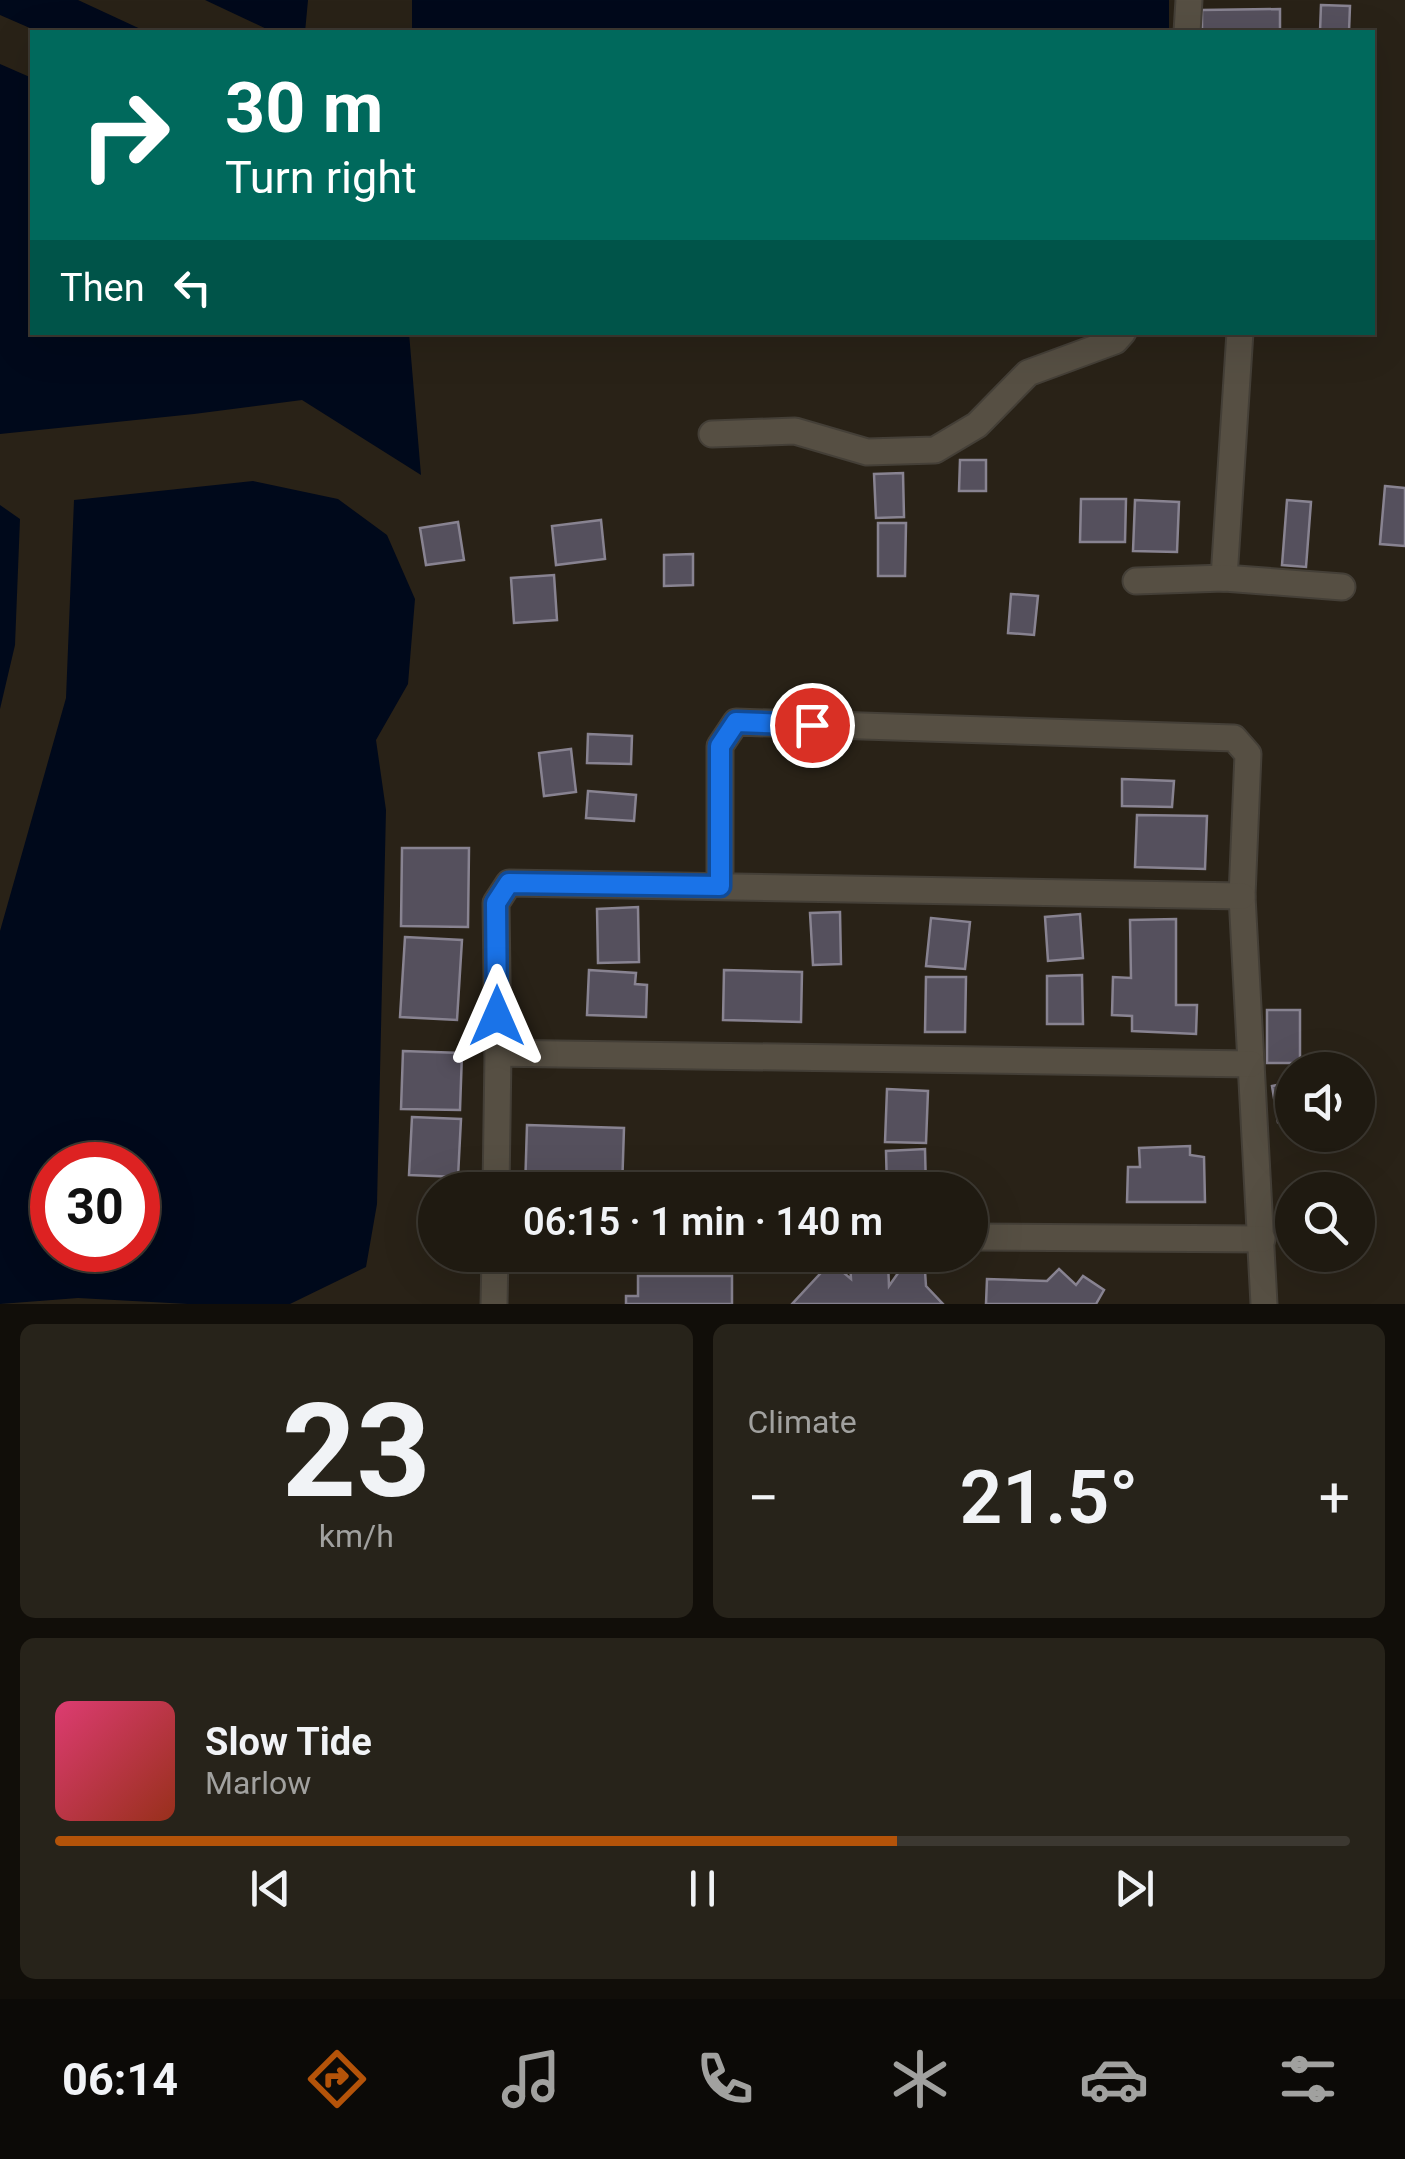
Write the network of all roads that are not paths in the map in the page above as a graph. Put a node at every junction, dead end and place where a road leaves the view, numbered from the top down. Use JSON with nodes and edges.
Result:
{"nodes":[{"id":1,"x":1189,"y":0,"type":"edge"},
{"id":2,"x":1187,"y":30,"type":"edge"},
{"id":3,"x":1120,"y":335,"type":"edge"},
{"id":4,"x":1240,"y":335,"type":"edge"},
{"id":5,"x":712,"y":434,"type":"dead end"},
{"id":6,"x":1224,"y":578,"type":"junction"},
{"id":7,"x":1136,"y":581,"type":"dead end"},
{"id":8,"x":1342,"y":587,"type":"dead end"},
{"id":9,"x":720,"y":886,"type":"junction"},
{"id":10,"x":1242,"y":896,"type":"junction"},
{"id":11,"x":498,"y":1053,"type":"junction"},
{"id":12,"x":1251,"y":1064,"type":"junction"},
{"id":13,"x":496,"y":1172,"type":"edge"},
{"id":14,"x":988,"y":1237,"type":"edge"},
{"id":15,"x":1262,"y":1239,"type":"junction"},
{"id":16,"x":495,"y":1272,"type":"edge"},
{"id":17,"x":494,"y":1304,"type":"edge"},
{"id":18,"x":1264,"y":1304,"type":"edge"}],
"edges":[{"from":1,"to":2,"type":"street"},
{"from":3,"to":5,"type":"street"},
{"from":4,"to":6,"type":"street"},
{"from":6,"to":7,"type":"street"},
{"from":6,"to":8,"type":"street"},
{"from":9,"to":10,"type":"street"},
{"from":9,"to":10,"type":"street"},
{"from":9,"to":11,"type":"street"},
{"from":10,"to":12,"type":"street"},
{"from":11,"to":12,"type":"street"},
{"from":11,"to":13,"type":"street"},
{"from":12,"to":15,"type":"street"},
{"from":14,"to":15,"type":"street"},
{"from":15,"to":18,"type":"street"},
{"from":16,"to":17,"type":"street"}]}
